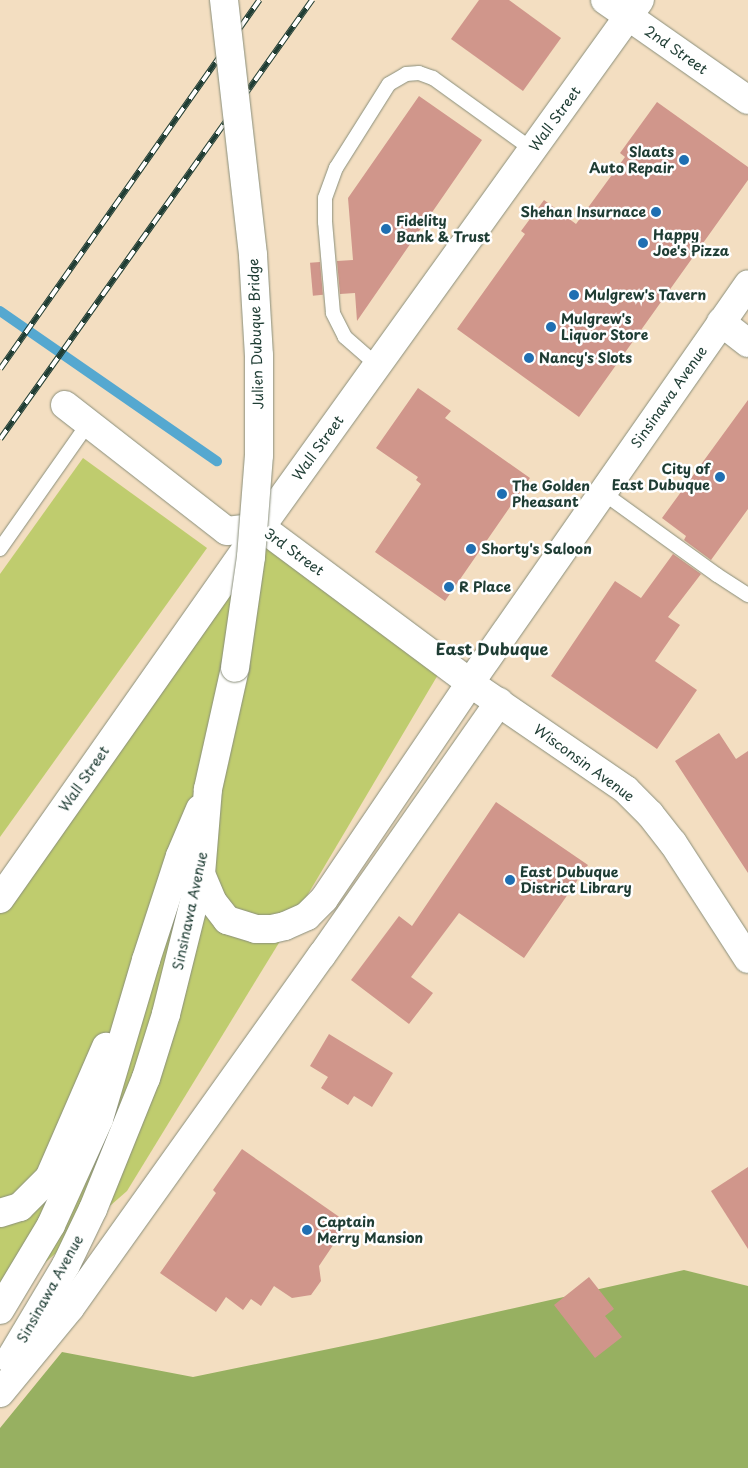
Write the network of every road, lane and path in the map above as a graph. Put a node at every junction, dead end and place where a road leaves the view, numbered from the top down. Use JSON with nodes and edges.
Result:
{"nodes":[{"id":1,"x":224,"y":0,"type":"edge"},
{"id":2,"x":605,"y":0,"type":"edge"},
{"id":3,"x":634,"y":8,"type":"edge"},
{"id":4,"x":748,"y":100,"type":"edge"},
{"id":5,"x":533,"y":150,"type":"junction"},
{"id":6,"x":748,"y":284,"type":"edge"},
{"id":7,"x":721,"y":322,"type":"junction"},
{"id":8,"x":748,"y":343,"type":"edge"},
{"id":9,"x":377,"y":365,"type":"junction"},
{"id":10,"x":65,"y":405,"type":"dead end"},
{"id":11,"x":88,"y":424,"type":"junction"},
{"id":12,"x":602,"y":492,"type":"junction"},
{"id":13,"x":262,"y":527,"type":"junction"},
{"id":14,"x":0,"y":549,"type":"edge"},
{"id":15,"x":748,"y":595,"type":"edge"},
{"id":16,"x":470,"y":683,"type":"junction"},
{"id":17,"x":499,"y":702,"type":"junction"},
{"id":18,"x":208,"y":789,"type":"junction"},
{"id":19,"x":201,"y":874,"type":"junction"},
{"id":20,"x":0,"y":899,"type":"edge"},
{"id":21,"x":748,"y":959,"type":"edge"},
{"id":22,"x":135,"y":999,"type":"junction"},
{"id":23,"x":0,"y":1213,"type":"edge"},
{"id":24,"x":0,"y":1310,"type":"edge"},
{"id":25,"x":0,"y":1376,"type":"edge"},
{"id":26,"x":0,"y":1393,"type":"edge"}],
"edges":[{"from":1,"to":18,"type":"main road","name":"Julien Dubuque Bridge","bridge":true},
{"from":2,"to":3,"type":"main road","name":"2nd Street"},
{"from":3,"to":4,"type":"main road","name":"2nd Street"},
{"from":3,"to":5,"type":"main road","name":"Wall Street"},
{"from":5,"to":9,"type":"main road","name":"Wall Street"},
{"from":5,"to":9,"type":"lane"},
{"from":6,"to":7,"type":"main road","name":"Sinsinawa Avenue"},
{"from":7,"to":8,"type":"main road"},
{"from":7,"to":12,"type":"main road","name":"Sinsinawa Avenue"},
{"from":9,"to":13,"type":"main road","name":"Wall Street"},
{"from":10,"to":11,"type":"main road","name":"3rd Street"},
{"from":11,"to":13,"type":"main road","name":"3rd Street"},
{"from":11,"to":14,"type":"lane"},
{"from":12,"to":15,"type":"lane"},
{"from":12,"to":16,"type":"main road","name":"Sinsinawa Avenue"},
{"from":13,"to":16,"type":"main road","name":"3rd Street"},
{"from":13,"to":20,"type":"main road","name":"Wall Street"},
{"from":16,"to":17,"type":"main road","name":"Wisconsin Avenue"},
{"from":16,"to":19,"type":"main road","name":"Sinsinawa Avenue"},
{"from":17,"to":21,"type":"main road","name":"Wisconsin Avenue"},
{"from":17,"to":26,"type":"main road"},
{"from":18,"to":19,"type":"main road","name":"Sinsinawa Avenue"},
{"from":18,"to":22,"type":"main road","name":"Sinsinawa Avenue"},
{"from":19,"to":25,"type":"main road","name":"Sinsinawa Avenue"},
{"from":22,"to":23,"type":"main road"},
{"from":22,"to":24,"type":"main road","name":"Sinsinawa Avenue"}]}
